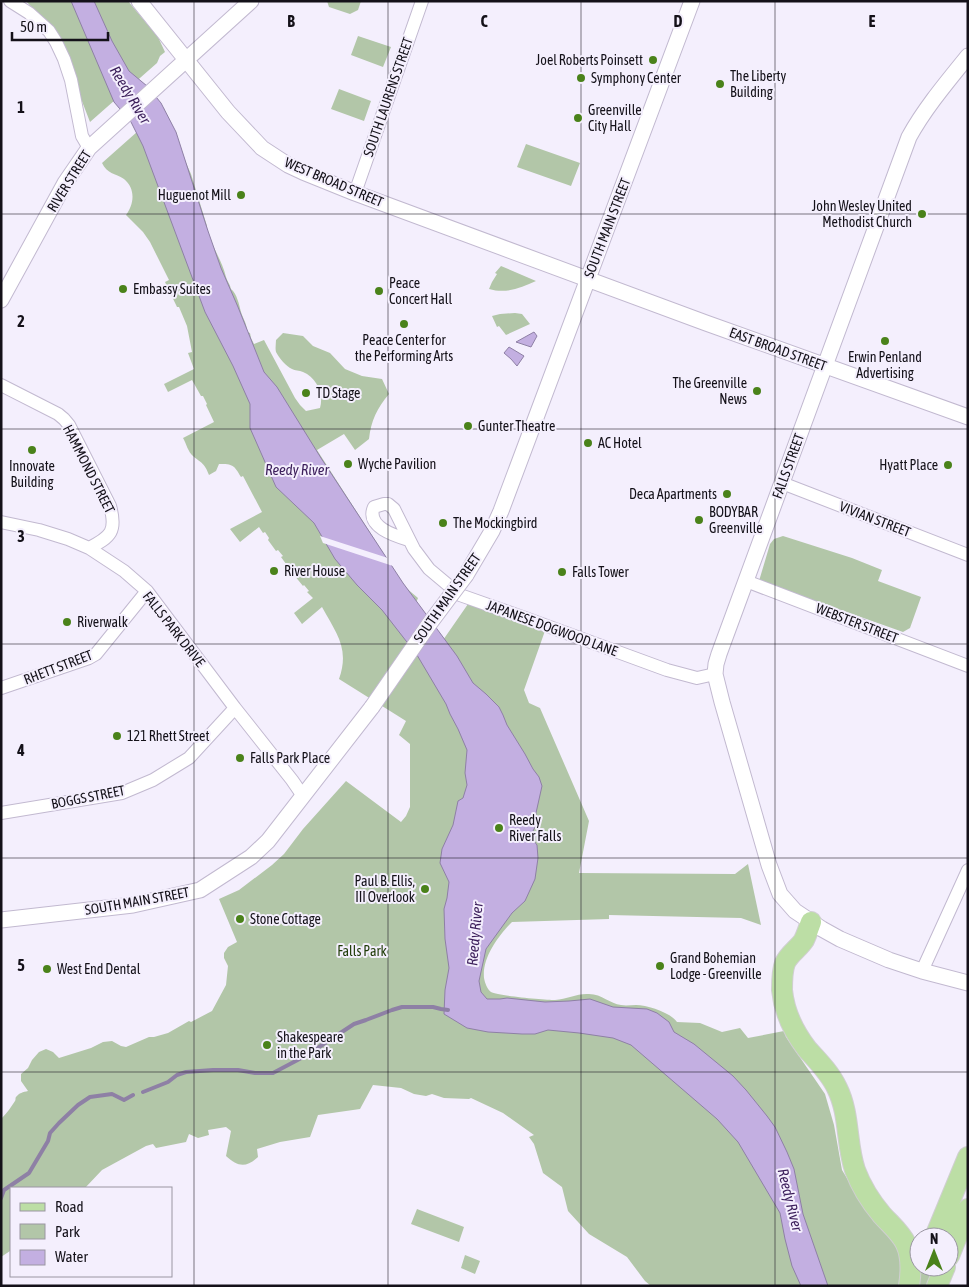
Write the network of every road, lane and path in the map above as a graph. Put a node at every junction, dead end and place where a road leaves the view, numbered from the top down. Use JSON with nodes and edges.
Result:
{"nodes":[{"id":1,"x":10,"y":1,"type":"edge"},
{"id":2,"x":139,"y":1,"type":"edge"},
{"id":3,"x":251,"y":1,"type":"edge"},
{"id":4,"x":422,"y":1,"type":"edge"},
{"id":5,"x":692,"y":1,"type":"edge"},
{"id":6,"x":968,"y":56,"type":"edge"},
{"id":7,"x":187,"y":60,"type":"junction"},
{"id":8,"x":89,"y":148,"type":"junction"},
{"id":9,"x":354,"y":193,"type":"junction"},
{"id":10,"x":588,"y":279,"type":"junction"},
{"id":11,"x":1,"y":300,"type":"edge"},
{"id":12,"x":825,"y":366,"type":"junction"},
{"id":13,"x":1,"y":385,"type":"edge"},
{"id":14,"x":968,"y":417,"type":"edge"},
{"id":15,"x":782,"y":483,"type":"junction"},
{"id":16,"x":1,"y":522,"type":"edge"},
{"id":17,"x":410,"y":540,"type":"dead end"},
{"id":18,"x":90,"y":548,"type":"junction"},
{"id":19,"x":968,"y":555,"type":"edge"},
{"id":20,"x":746,"y":581,"type":"junction"},
{"id":21,"x":146,"y":591,"type":"junction"},
{"id":22,"x":968,"y":666,"type":"edge"},
{"id":23,"x":715,"y":674,"type":"junction"},
{"id":24,"x":1,"y":688,"type":"edge"},
{"id":25,"x":235,"y":708,"type":"junction"},
{"id":26,"x":303,"y":796,"type":"junction"},
{"id":27,"x":1,"y":813,"type":"edge"},
{"id":28,"x":968,"y":870,"type":"edge"},
{"id":29,"x":1,"y":920,"type":"edge"},
{"id":30,"x":811,"y":922,"type":"junction"},
{"id":31,"x":922,"y":971,"type":"junction"},
{"id":32,"x":968,"y":983,"type":"edge"},
{"id":33,"x":968,"y":1157,"type":"edge"},
{"id":34,"x":968,"y":1209,"type":"edge"},
{"id":35,"x":939,"y":1227,"type":"edge"},
{"id":36,"x":959,"y":1231,"type":"edge"},
{"id":37,"x":909,"y":1286,"type":"edge"}],
"edges":[{"from":1,"to":8,"type":"street"},
{"from":2,"to":7,"type":"street","name":"WEST BROAD STREET"},
{"from":3,"to":7,"type":"street","name":"RIVER STREET"},
{"from":4,"to":9,"type":"street","name":"SOUTH LAURENS STREET"},
{"from":5,"to":10,"type":"street","name":"SOUTH MAIN STREET"},
{"from":6,"to":12,"type":"street","name":"FALLS STREET"},
{"from":7,"to":8,"type":"street","name":"RIVER STREET"},
{"from":7,"to":9,"type":"street","name":"WEST BROAD STREET"},
{"from":8,"to":11,"type":"street","name":"RIVER STREET"},
{"from":9,"to":10,"type":"street","name":"WEST BROAD STREET"},
{"from":10,"to":12,"type":"street","name":"EAST BROAD STREET"},
{"from":10,"to":26,"type":"street","name":"SOUTH MAIN STREET","bridge":true},
{"from":12,"to":14,"type":"street","name":"EAST BROAD STREET"},
{"from":12,"to":15,"type":"street","name":"FALLS STREET"},
{"from":13,"to":18,"type":"street","name":"HAMMOND STREET"},
{"from":15,"to":19,"type":"street","name":"VIVIAN STREET"},
{"from":15,"to":20,"type":"street","name":"FALLS STREET"},
{"from":16,"to":18,"type":"street","name":"FALLS PARK DRIVE"},
{"from":17,"to":23,"type":"street","name":"JAPANESE DOGWOOD LANE"},
{"from":18,"to":21,"type":"street","name":"FALLS PARK DRIVE"},
{"from":20,"to":22,"type":"street","name":"WEBSTER STREET"},
{"from":20,"to":23,"type":"street","name":"FALLS STREET"},
{"from":21,"to":24,"type":"street","name":"RHETT STREET"},
{"from":21,"to":25,"type":"street","name":"FALLS PARK DRIVE"},
{"from":23,"to":30,"type":"street","name":"FALLS STREET"},
{"from":25,"to":26,"type":"street","name":"FALLS PARK DRIVE"},
{"from":25,"to":27,"type":"street","name":"BOGGS STREET"},
{"from":26,"to":29,"type":"street","name":"SOUTH MAIN STREET"},
{"from":28,"to":31,"type":"street"},
{"from":30,"to":31,"type":"street"},
{"from":30,"to":37,"type":"main road"},
{"from":31,"to":32,"type":"street"},
{"from":33,"to":35,"type":"main road"},
{"from":34,"to":36,"type":"main road"}]}
